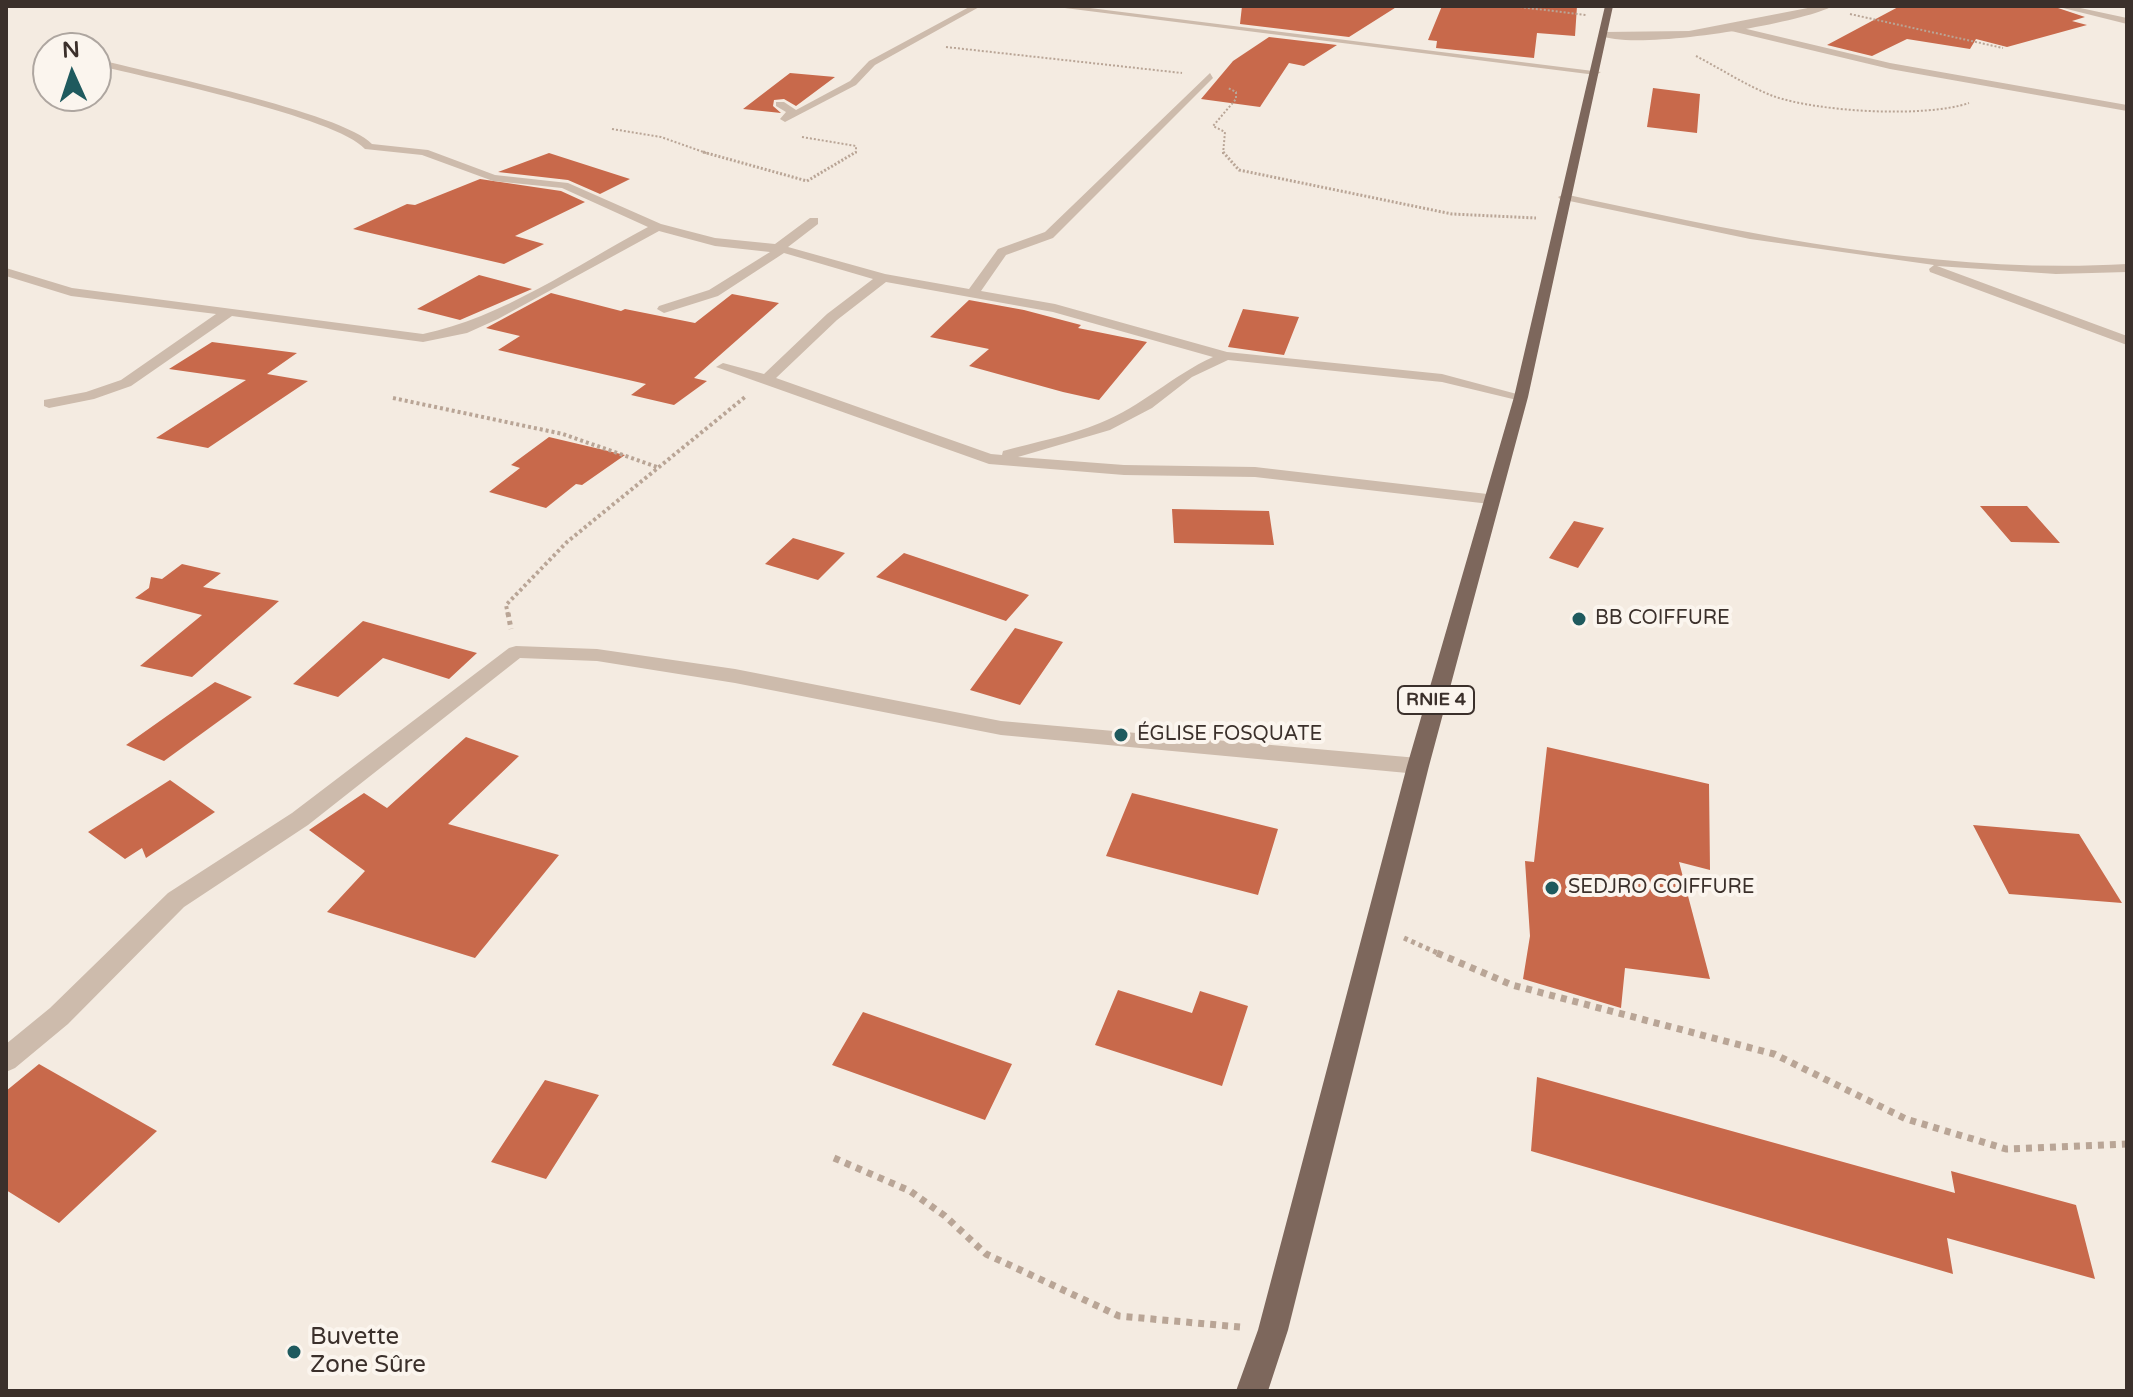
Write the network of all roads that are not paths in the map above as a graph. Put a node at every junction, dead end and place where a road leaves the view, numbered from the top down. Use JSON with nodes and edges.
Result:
{"nodes":[{"id":1,"x":977,"y":6,"type":"edge"},
{"id":2,"x":1053,"y":6,"type":"edge"},
{"id":3,"x":1827,"y":6,"type":"edge"},
{"id":4,"x":2059,"y":6,"type":"edge"},
{"id":5,"x":1607,"y":19,"type":"edge"},
{"id":6,"x":2127,"y":21,"type":"edge"},
{"id":7,"x":1730,"y":28,"type":"junction"},
{"id":8,"x":112,"y":66,"type":"edge"},
{"id":9,"x":1596,"y":72,"type":"junction"},
{"id":10,"x":1210,"y":76,"type":"road end"},
{"id":11,"x":780,"y":104,"type":"dead end"},
{"id":12,"x":2127,"y":108,"type":"edge"},
{"id":13,"x":1564,"y":197,"type":"junction"},
{"id":14,"x":814,"y":221,"type":"dead end"},
{"id":15,"x":657,"y":227,"type":"junction"},
{"id":16,"x":780,"y":249,"type":"junction"},
{"id":17,"x":1905,"y":258,"type":"junction"},
{"id":18,"x":2127,"y":268,"type":"edge"},
{"id":19,"x":6,"y":272,"type":"edge"},
{"id":20,"x":883,"y":278,"type":"junction"},
{"id":21,"x":974,"y":292,"type":"junction"},
{"id":22,"x":664,"y":309,"type":"dead end"},
{"id":23,"x":229,"y":312,"type":"junction"},
{"id":24,"x":2127,"y":341,"type":"edge"},
{"id":25,"x":1226,"y":356,"type":"junction"},
{"id":26,"x":723,"y":367,"type":"dead end"},
{"id":27,"x":765,"y":381,"type":"junction"},
{"id":28,"x":1521,"y":397,"type":"junction"},
{"id":29,"x":49,"y":403,"type":"dead end"},
{"id":30,"x":989,"y":459,"type":"junction"},
{"id":31,"x":1490,"y":499,"type":"junction"},
{"id":32,"x":1418,"y":766,"type":"junction"},
{"id":33,"x":6,"y":1060,"type":"edge"},
{"id":34,"x":1252,"y":1391,"type":"edge"}],
"edges":[{"from":1,"to":11,"type":"street"},
{"from":2,"to":9,"type":"street"},
{"from":3,"to":7,"type":"street"},
{"from":4,"to":6,"type":"street"},
{"from":5,"to":7,"type":"street"},
{"from":5,"to":9,"type":"main road","number":"RNIE 4"},
{"from":7,"to":12,"type":"street"},
{"from":8,"to":15,"type":"street"},
{"from":9,"to":13,"type":"main road","number":"RNIE 4"},
{"from":10,"to":21,"type":"street"},
{"from":13,"to":17,"type":"street"},
{"from":13,"to":28,"type":"main road","number":"RNIE 4"},
{"from":14,"to":16,"type":"street"},
{"from":15,"to":16,"type":"street"},
{"from":15,"to":23,"type":"street"},
{"from":16,"to":20,"type":"street"},
{"from":16,"to":22,"type":"street"},
{"from":17,"to":18,"type":"street"},
{"from":17,"to":24,"type":"street"},
{"from":19,"to":23,"type":"street"},
{"from":20,"to":21,"type":"street"},
{"from":20,"to":27,"type":"street"},
{"from":21,"to":25,"type":"street"},
{"from":23,"to":29,"type":"street"},
{"from":25,"to":28,"type":"street"},
{"from":25,"to":30,"type":"street"},
{"from":26,"to":27,"type":"street"},
{"from":27,"to":30,"type":"street"},
{"from":28,"to":31,"type":"main road","number":"RNIE 4"},
{"from":30,"to":31,"type":"street"},
{"from":31,"to":32,"type":"main road","number":"RNIE 4"},
{"from":32,"to":33,"type":"street"},
{"from":32,"to":34,"type":"main road","number":"RNIE 4"}]}
